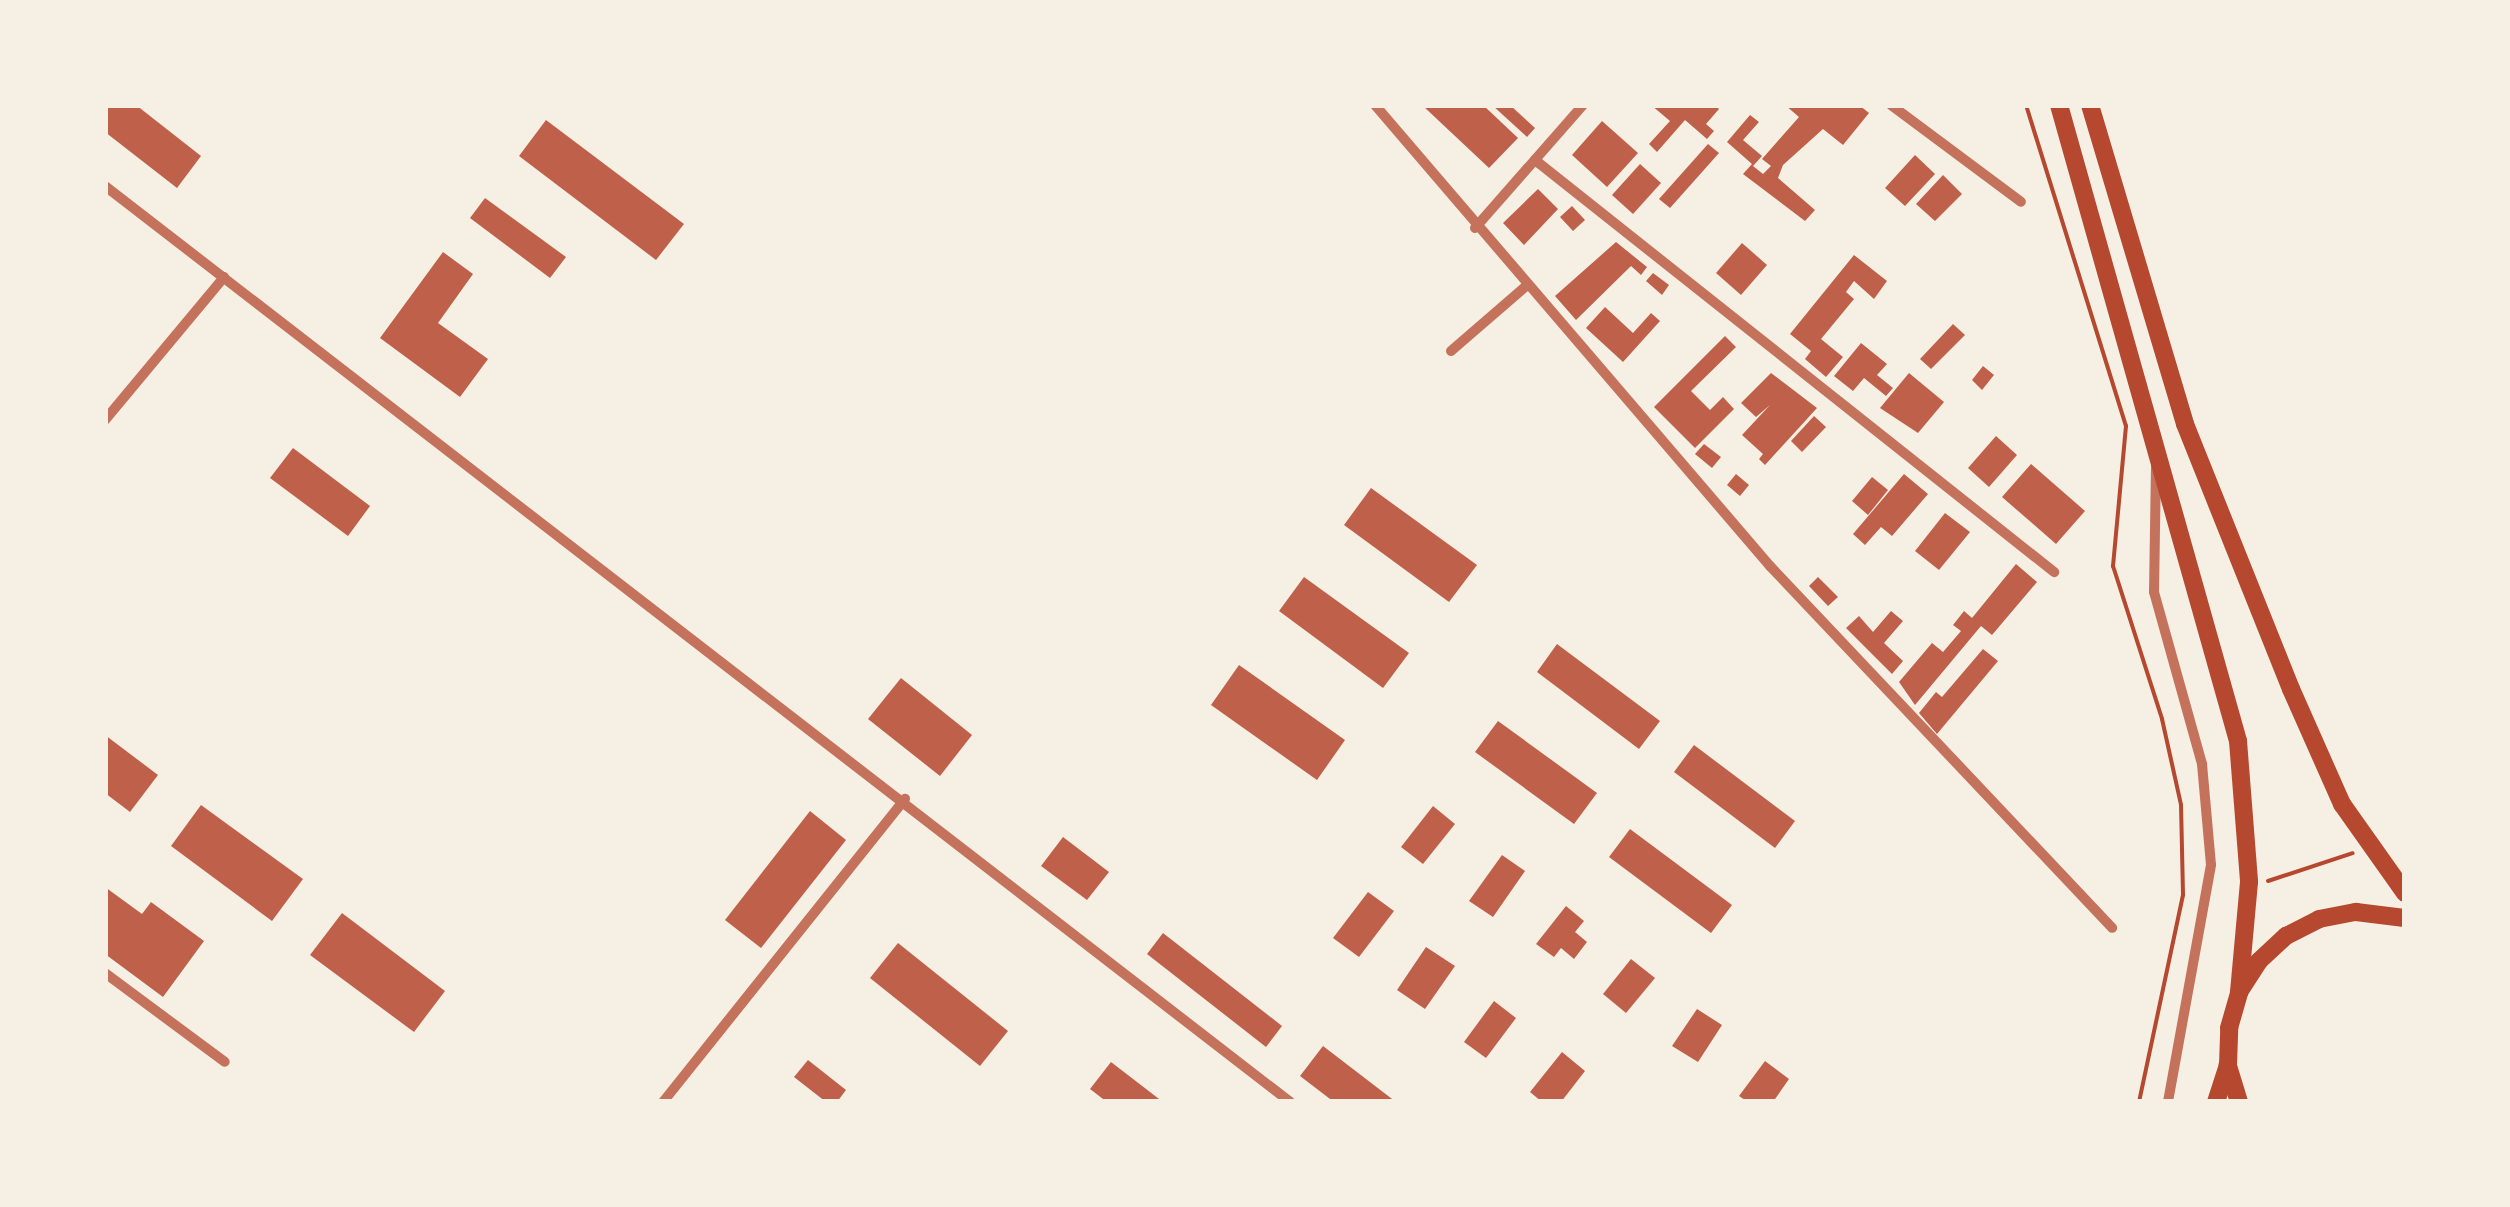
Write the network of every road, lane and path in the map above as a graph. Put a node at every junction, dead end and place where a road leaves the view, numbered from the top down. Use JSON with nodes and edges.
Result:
{"nodes":[{"id":1,"x":1376,"y":105,"type":"edge"},
{"id":2,"x":1583,"y":105,"type":"edge"},
{"id":3,"x":1892,"y":105,"type":"edge"},
{"id":4,"x":2026,"y":105,"type":"edge"},
{"id":5,"x":2058,"y":105,"type":"edge"},
{"id":6,"x":2090,"y":105,"type":"edge"},
{"id":7,"x":1535,"y":160,"type":"junction"},
{"id":8,"x":105,"y":186,"type":"edge"},
{"id":9,"x":2021,"y":202,"type":"dead end"},
{"id":10,"x":1475,"y":228,"type":"junction"},
{"id":11,"x":224,"y":278,"type":"junction"},
{"id":12,"x":1526,"y":286,"type":"junction"},
{"id":13,"x":1451,"y":352,"type":"dead end"},
{"id":14,"x":105,"y":420,"type":"edge"},
{"id":15,"x":2156,"y":450,"type":"junction"},
{"id":16,"x":2054,"y":572,"type":"dead end"},
{"id":17,"x":906,"y":800,"type":"junction"},
{"id":18,"x":2367,"y":844,"type":"junction"},
{"id":19,"x":2210,"y":882,"type":"junction"},
{"id":20,"x":2249,"y":882,"type":"junction"},
{"id":21,"x":2184,"y":883,"type":"junction"},
{"id":22,"x":2405,"y":893,"type":"edge"},
{"id":23,"x":2405,"y":918,"type":"edge"},
{"id":24,"x":2112,"y":928,"type":"dead end"},
{"id":25,"x":105,"y":973,"type":"edge"},
{"id":26,"x":2239,"y":992,"type":"junction"},
{"id":27,"x":226,"y":1062,"type":"dead end"},
{"id":28,"x":2228,"y":1065,"type":"junction"},
{"id":29,"x":663,"y":1102,"type":"edge"},
{"id":30,"x":1290,"y":1102,"type":"edge"},
{"id":31,"x":2139,"y":1102,"type":"edge"},
{"id":32,"x":2168,"y":1102,"type":"edge"},
{"id":33,"x":2216,"y":1102,"type":"edge"},
{"id":34,"x":2238,"y":1102,"type":"edge"}],
"edges":[{"from":1,"to":10,"type":"street"},
{"from":2,"to":7,"type":"street"},
{"from":3,"to":9,"type":"street"},
{"from":4,"to":21,"type":"path"},
{"from":5,"to":15,"type":"main road"},
{"from":6,"to":18,"type":"main road"},
{"from":7,"to":10,"type":"street"},
{"from":7,"to":16,"type":"street"},
{"from":8,"to":11,"type":"street"},
{"from":10,"to":12,"type":"street"},
{"from":11,"to":14,"type":"street"},
{"from":11,"to":17,"type":"street"},
{"from":12,"to":13,"type":"street"},
{"from":12,"to":24,"type":"street"},
{"from":15,"to":19,"type":"street"},
{"from":15,"to":20,"type":"main road"},
{"from":17,"to":29,"type":"street"},
{"from":17,"to":30,"type":"street"},
{"from":18,"to":20,"type":"path"},
{"from":18,"to":22,"type":"main road"},
{"from":19,"to":21,"type":"path"},
{"from":19,"to":32,"type":"street"},
{"from":20,"to":26,"type":"main road"},
{"from":21,"to":31,"type":"path"},
{"from":23,"to":26,"type":"main road"},
{"from":25,"to":27,"type":"street"},
{"from":26,"to":28,"type":"main road"},
{"from":28,"to":33,"type":"main road"},
{"from":28,"to":34,"type":"main road"}]}
